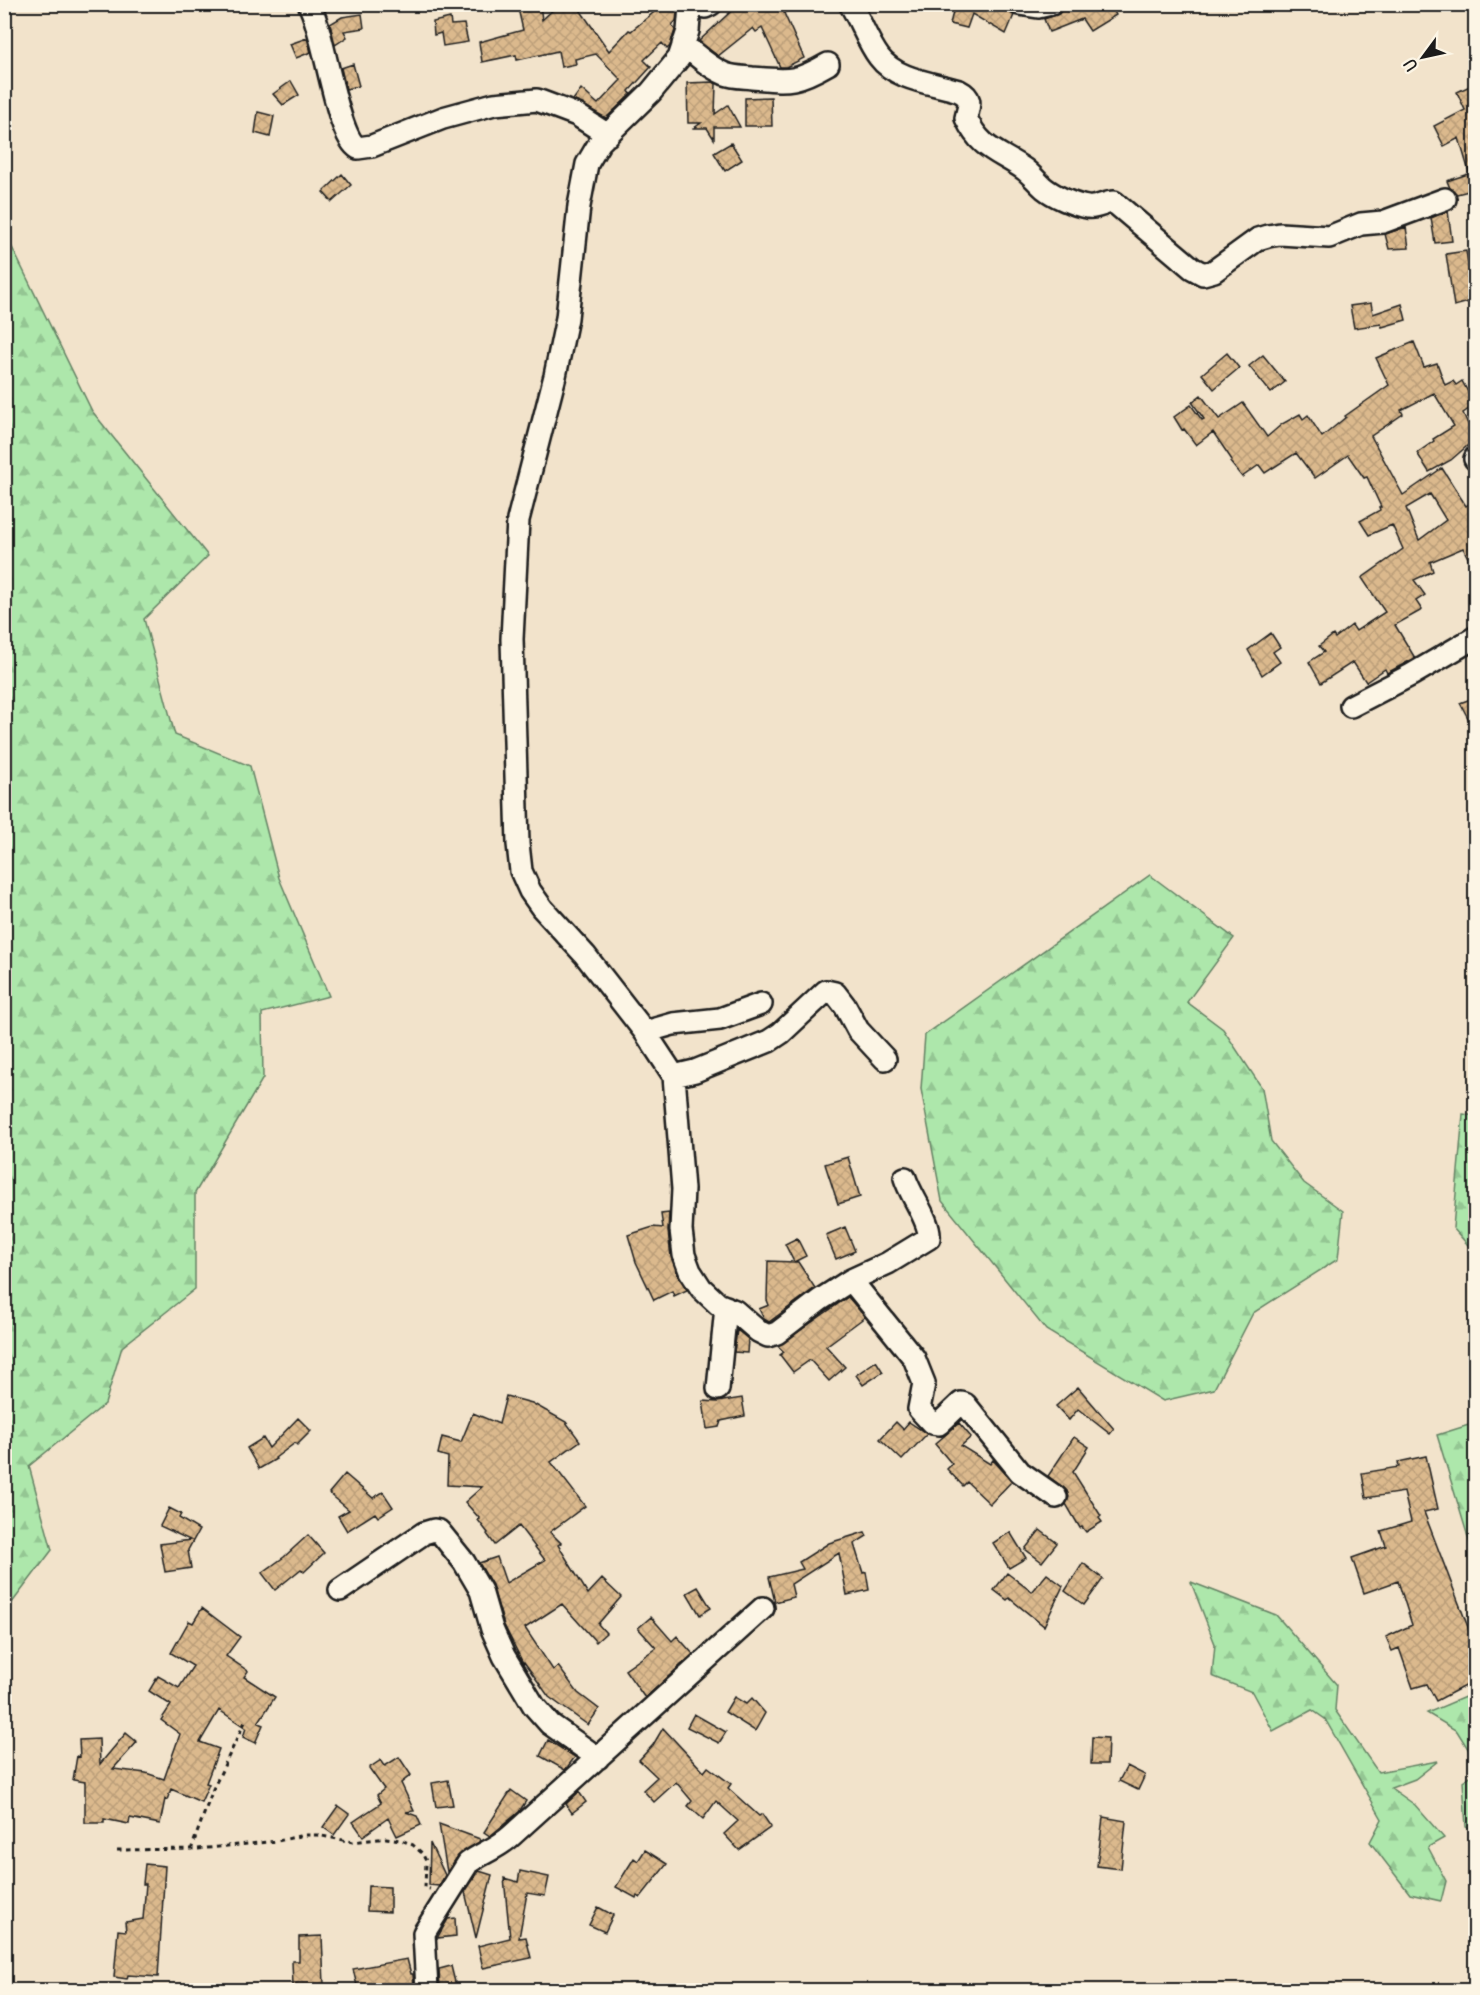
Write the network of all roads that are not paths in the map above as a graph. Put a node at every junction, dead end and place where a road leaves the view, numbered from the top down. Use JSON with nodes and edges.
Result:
{"nodes":[{"id":1,"x":309,"y":4,"type":"edge"},
{"id":2,"x":850,"y":4,"type":"edge"},
{"id":3,"x":1020,"y":4,"type":"edge"},
{"id":4,"x":1051,"y":4,"type":"edge"},
{"id":5,"x":696,"y":5,"type":"edge"},
{"id":6,"x":683,"y":44,"type":"junction"},
{"id":7,"x":828,"y":64,"type":"dead end"},
{"id":8,"x":608,"y":135,"type":"junction"},
{"id":9,"x":1445,"y":199,"type":"dead end"},
{"id":10,"x":1476,"y":637,"type":"edge"},
{"id":11,"x":1352,"y":706,"type":"dead end"},
{"id":12,"x":761,"y":1004,"type":"dead end"},
{"id":13,"x":645,"y":1032,"type":"junction"},
{"id":14,"x":885,"y":1059,"type":"dead end"},
{"id":15,"x":674,"y":1076,"type":"junction"},
{"id":16,"x":905,"y":1178,"type":"dead end"},
{"id":17,"x":851,"y":1280,"type":"junction"},
{"id":18,"x":726,"y":1308,"type":"junction"},
{"id":19,"x":718,"y":1389,"type":"dead end"},
{"id":20,"x":1056,"y":1497,"type":"dead end"},
{"id":21,"x":340,"y":1590,"type":"dead end"},
{"id":22,"x":763,"y":1608,"type":"dead end"},
{"id":23,"x":598,"y":1758,"type":"junction"},
{"id":24,"x":427,"y":1990,"type":"edge"}],
"edges":[{"from":1,"to":8,"type":"street"},
{"from":2,"to":9,"type":"street"},
{"from":3,"to":4,"type":"street"},
{"from":5,"to":6,"type":"street"},
{"from":6,"to":7,"type":"street"},
{"from":6,"to":8,"type":"street"},
{"from":8,"to":13,"type":"street"},
{"from":10,"to":11,"type":"street"},
{"from":12,"to":13,"type":"street"},
{"from":13,"to":15,"type":"street"},
{"from":14,"to":15,"type":"street"},
{"from":15,"to":18,"type":"street"},
{"from":16,"to":17,"type":"street"},
{"from":17,"to":18,"type":"street"},
{"from":17,"to":20,"type":"street"},
{"from":18,"to":19,"type":"street"},
{"from":21,"to":23,"type":"street"},
{"from":22,"to":23,"type":"street"},
{"from":23,"to":24,"type":"street"}]}
